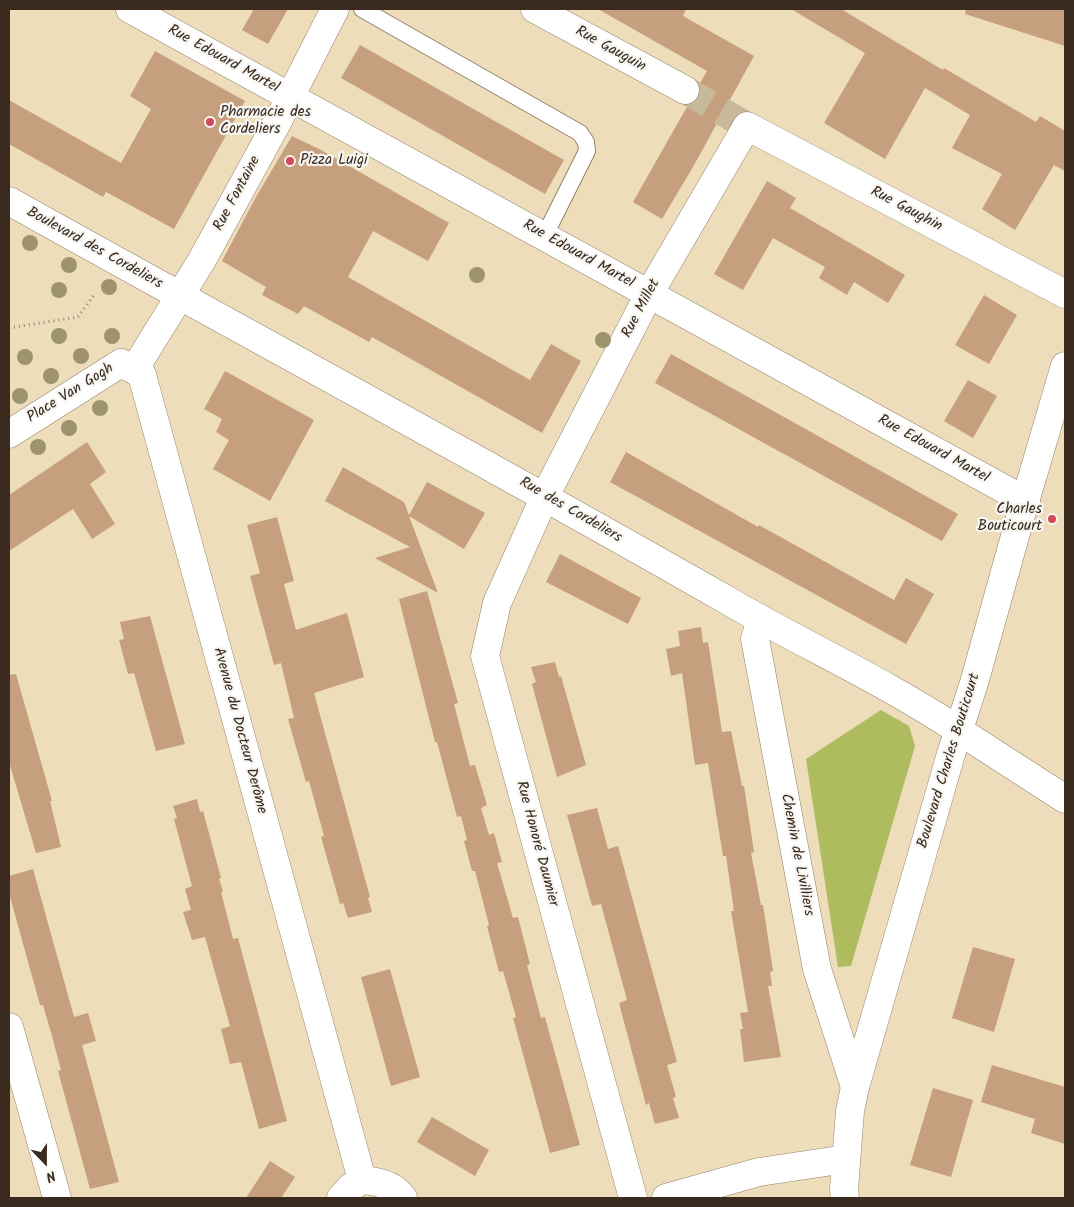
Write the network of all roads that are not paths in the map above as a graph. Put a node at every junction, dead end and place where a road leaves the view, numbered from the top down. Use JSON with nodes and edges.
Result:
{"nodes":[{"id":1,"x":130,"y":9,"type":"edge"},
{"id":2,"x":335,"y":9,"type":"edge"},
{"id":3,"x":362,"y":9,"type":"edge"},
{"id":4,"x":535,"y":9,"type":"edge"},
{"id":5,"x":685,"y":90,"type":"tunnel mouth"},
{"id":6,"x":290,"y":97,"type":"junction"},
{"id":7,"x":747,"y":126,"type":"joint"},
{"id":8,"x":9,"y":201,"type":"edge"},
{"id":9,"x":544,"y":237,"type":"junction"},
{"id":10,"x":649,"y":294,"type":"junction"},
{"id":11,"x":1065,"y":294,"type":"edge"},
{"id":12,"x":180,"y":297,"type":"junction"},
{"id":13,"x":1065,"y":366,"type":"edge"},
{"id":14,"x":134,"y":370,"type":"junction"},
{"id":15,"x":9,"y":434,"type":"edge"},
{"id":16,"x":545,"y":496,"type":"junction"},
{"id":17,"x":1026,"y":501,"type":"junction"},
{"id":18,"x":761,"y":620,"type":"junction"},
{"id":19,"x":958,"y":730,"type":"junction"},
{"id":20,"x":1065,"y":800,"type":"edge"},
{"id":21,"x":9,"y":1027,"type":"edge"},
{"id":22,"x":855,"y":1087,"type":"junction"},
{"id":23,"x":846,"y":1159,"type":"junction"},
{"id":24,"x":362,"y":1180,"type":"junction"},
{"id":25,"x":57,"y":1198,"type":"edge"},
{"id":26,"x":341,"y":1198,"type":"edge"},
{"id":27,"x":403,"y":1198,"type":"edge"},
{"id":28,"x":633,"y":1198,"type":"edge"},
{"id":29,"x":666,"y":1198,"type":"edge"},
{"id":30,"x":845,"y":1198,"type":"edge"}],
"edges":[{"from":1,"to":6,"type":"street","name":"Rue Edouard Martel"},
{"from":2,"to":6,"type":"street","name":"Rue Fontaine"},
{"from":3,"to":9,"type":"lane"},
{"from":4,"to":5,"type":"street","name":"Rue Gauguin"},
{"from":6,"to":9,"type":"street","name":"Rue Edouard Martel"},
{"from":6,"to":12,"type":"street","name":"Rue Fontaine"},
{"from":7,"to":10,"type":"street","name":"Rue Millet"},
{"from":7,"to":11,"type":"street","name":"Rue Gaughin"},
{"from":8,"to":12,"type":"street","name":"Boulevard des Cordeliers"},
{"from":9,"to":10,"type":"street","name":"Rue Edouard Martel"},
{"from":10,"to":16,"type":"street","name":"Rue Millet"},
{"from":10,"to":17,"type":"street","name":"Rue Edouard Martel"},
{"from":12,"to":14,"type":"street"},
{"from":12,"to":16,"type":"street","name":"Rue des Cordeliers"},
{"from":13,"to":17,"type":"street","name":"Boulevard Charles Bouticourt"},
{"from":14,"to":15,"type":"street","name":"Place Van Gogh"},
{"from":14,"to":24,"type":"street","name":"Avenue du Docteur Derôme"},
{"from":16,"to":18,"type":"street","name":"Rue des Cordeliers"},
{"from":16,"to":28,"type":"street","name":"Rue Honoré Daumier"},
{"from":17,"to":19,"type":"street","name":"Boulevard Charles Bouticourt"},
{"from":18,"to":19,"type":"street","name":"Rue des Cordeliers"},
{"from":18,"to":22,"type":"street","name":"Chemin de Livilliers"},
{"from":19,"to":20,"type":"street","name":"Rue des Cordeliers"},
{"from":19,"to":22,"type":"street","name":"Boulevard Charles Bouticourt"},
{"from":21,"to":25,"type":"street"},
{"from":22,"to":23,"type":"street","name":"Boulevard Charles Bouticourt"},
{"from":23,"to":29,"type":"street"},
{"from":23,"to":30,"type":"street","name":"Boulevard Charles Bouticourt"},
{"from":24,"to":26,"type":"street"},
{"from":24,"to":27,"type":"street"}]}
